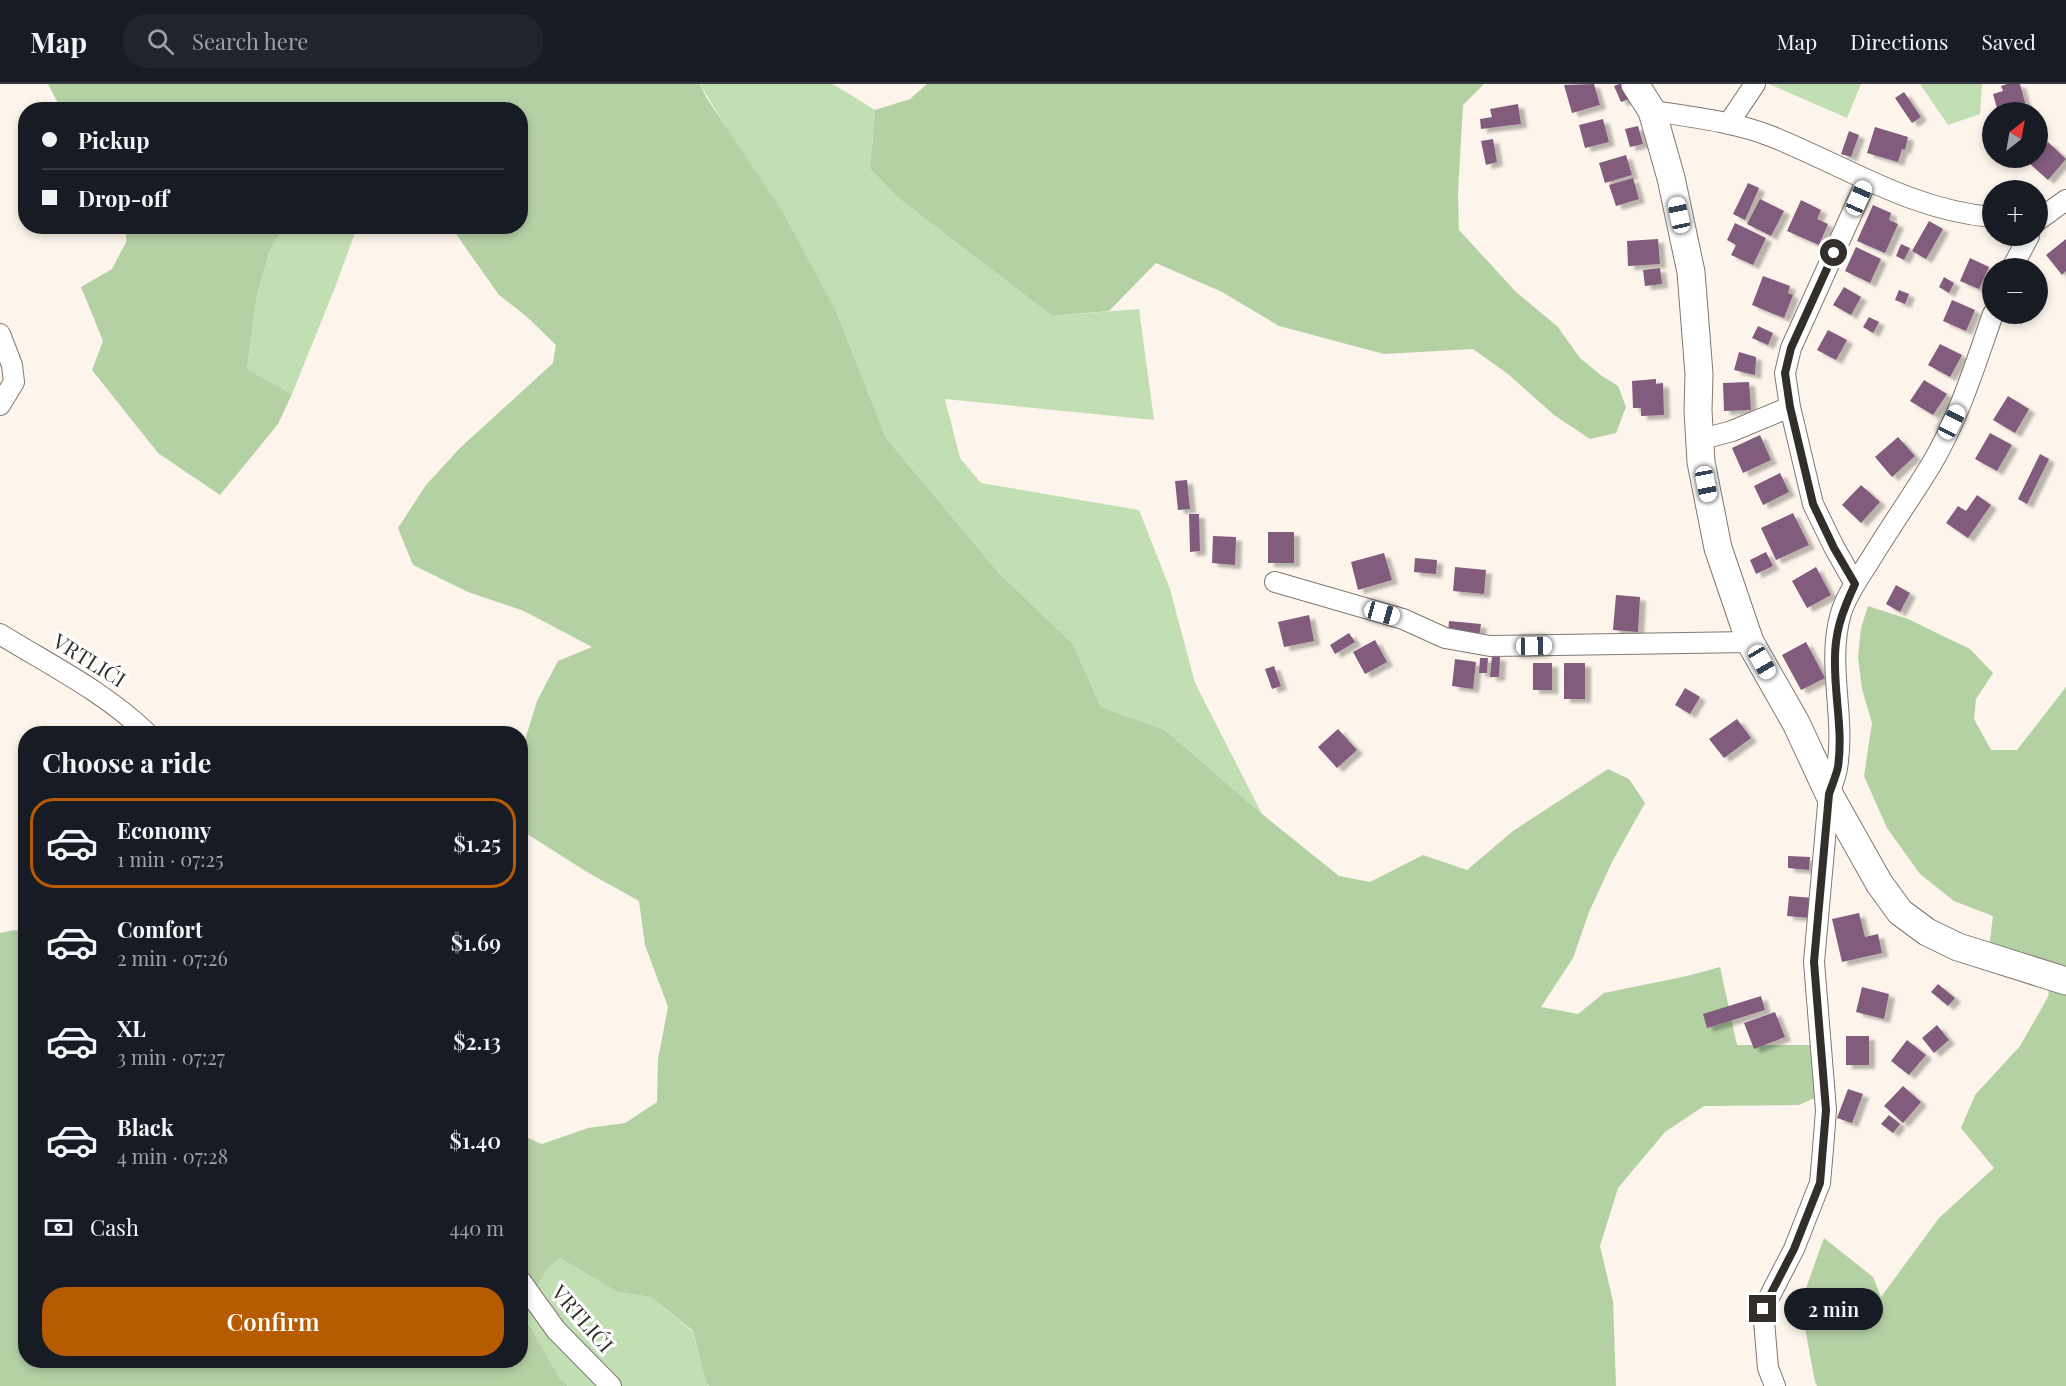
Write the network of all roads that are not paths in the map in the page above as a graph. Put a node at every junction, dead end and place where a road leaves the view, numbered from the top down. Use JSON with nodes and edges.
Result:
{"nodes":[{"id":1,"x":1635,"y":84,"type":"edge"},
{"id":2,"x":1755,"y":84,"type":"edge"},
{"id":3,"x":1652,"y":111,"type":"junction"},
{"id":4,"x":1728,"y":124,"type":"junction"},
{"id":5,"x":1867,"y":180,"type":"junction"},
{"id":6,"x":2066,"y":200,"type":"edge"},
{"id":7,"x":2048,"y":213,"type":"edge"},
{"id":8,"x":1982,"y":216,"type":"edge"},
{"id":9,"x":1990,"y":324,"type":"edge"},
{"id":10,"x":0,"y":334,"type":"edge"},
{"id":11,"x":0,"y":405,"type":"edge"},
{"id":12,"x":1790,"y":407,"type":"junction"},
{"id":13,"x":1699,"y":440,"type":"junction"},
{"id":14,"x":1275,"y":582,"type":"dead end"},
{"id":15,"x":1855,"y":584,"type":"junction"},
{"id":16,"x":0,"y":634,"type":"edge"},
{"id":17,"x":1750,"y":642,"type":"junction"},
{"id":18,"x":140,"y":726,"type":"edge"},
{"id":19,"x":1829,"y":794,"type":"junction"},
{"id":20,"x":2066,"y":981,"type":"edge"},
{"id":21,"x":528,"y":1291,"type":"edge"},
{"id":22,"x":611,"y":1386,"type":"edge"},
{"id":23,"x":1775,"y":1386,"type":"edge"}],
"edges":[{"from":1,"to":3,"type":"street"},
{"from":2,"to":4,"type":"street"},
{"from":3,"to":4,"type":"street"},
{"from":3,"to":13,"type":"street"},
{"from":4,"to":5,"type":"street"},
{"from":5,"to":8,"type":"street"},
{"from":5,"to":12,"type":"street"},
{"from":6,"to":7,"type":"street"},
{"from":9,"to":15,"type":"street"},
{"from":10,"to":11,"type":"street"},
{"from":12,"to":13,"type":"street"},
{"from":12,"to":15,"type":"street"},
{"from":13,"to":17,"type":"street"},
{"from":14,"to":17,"type":"street"},
{"from":15,"to":19,"type":"street"},
{"from":16,"to":18,"type":"street","name":"VRTLIĆI"},
{"from":17,"to":19,"type":"street"},
{"from":19,"to":20,"type":"street"},
{"from":19,"to":23,"type":"street"},
{"from":21,"to":22,"type":"street","name":"VRTLIĆI"}]}
